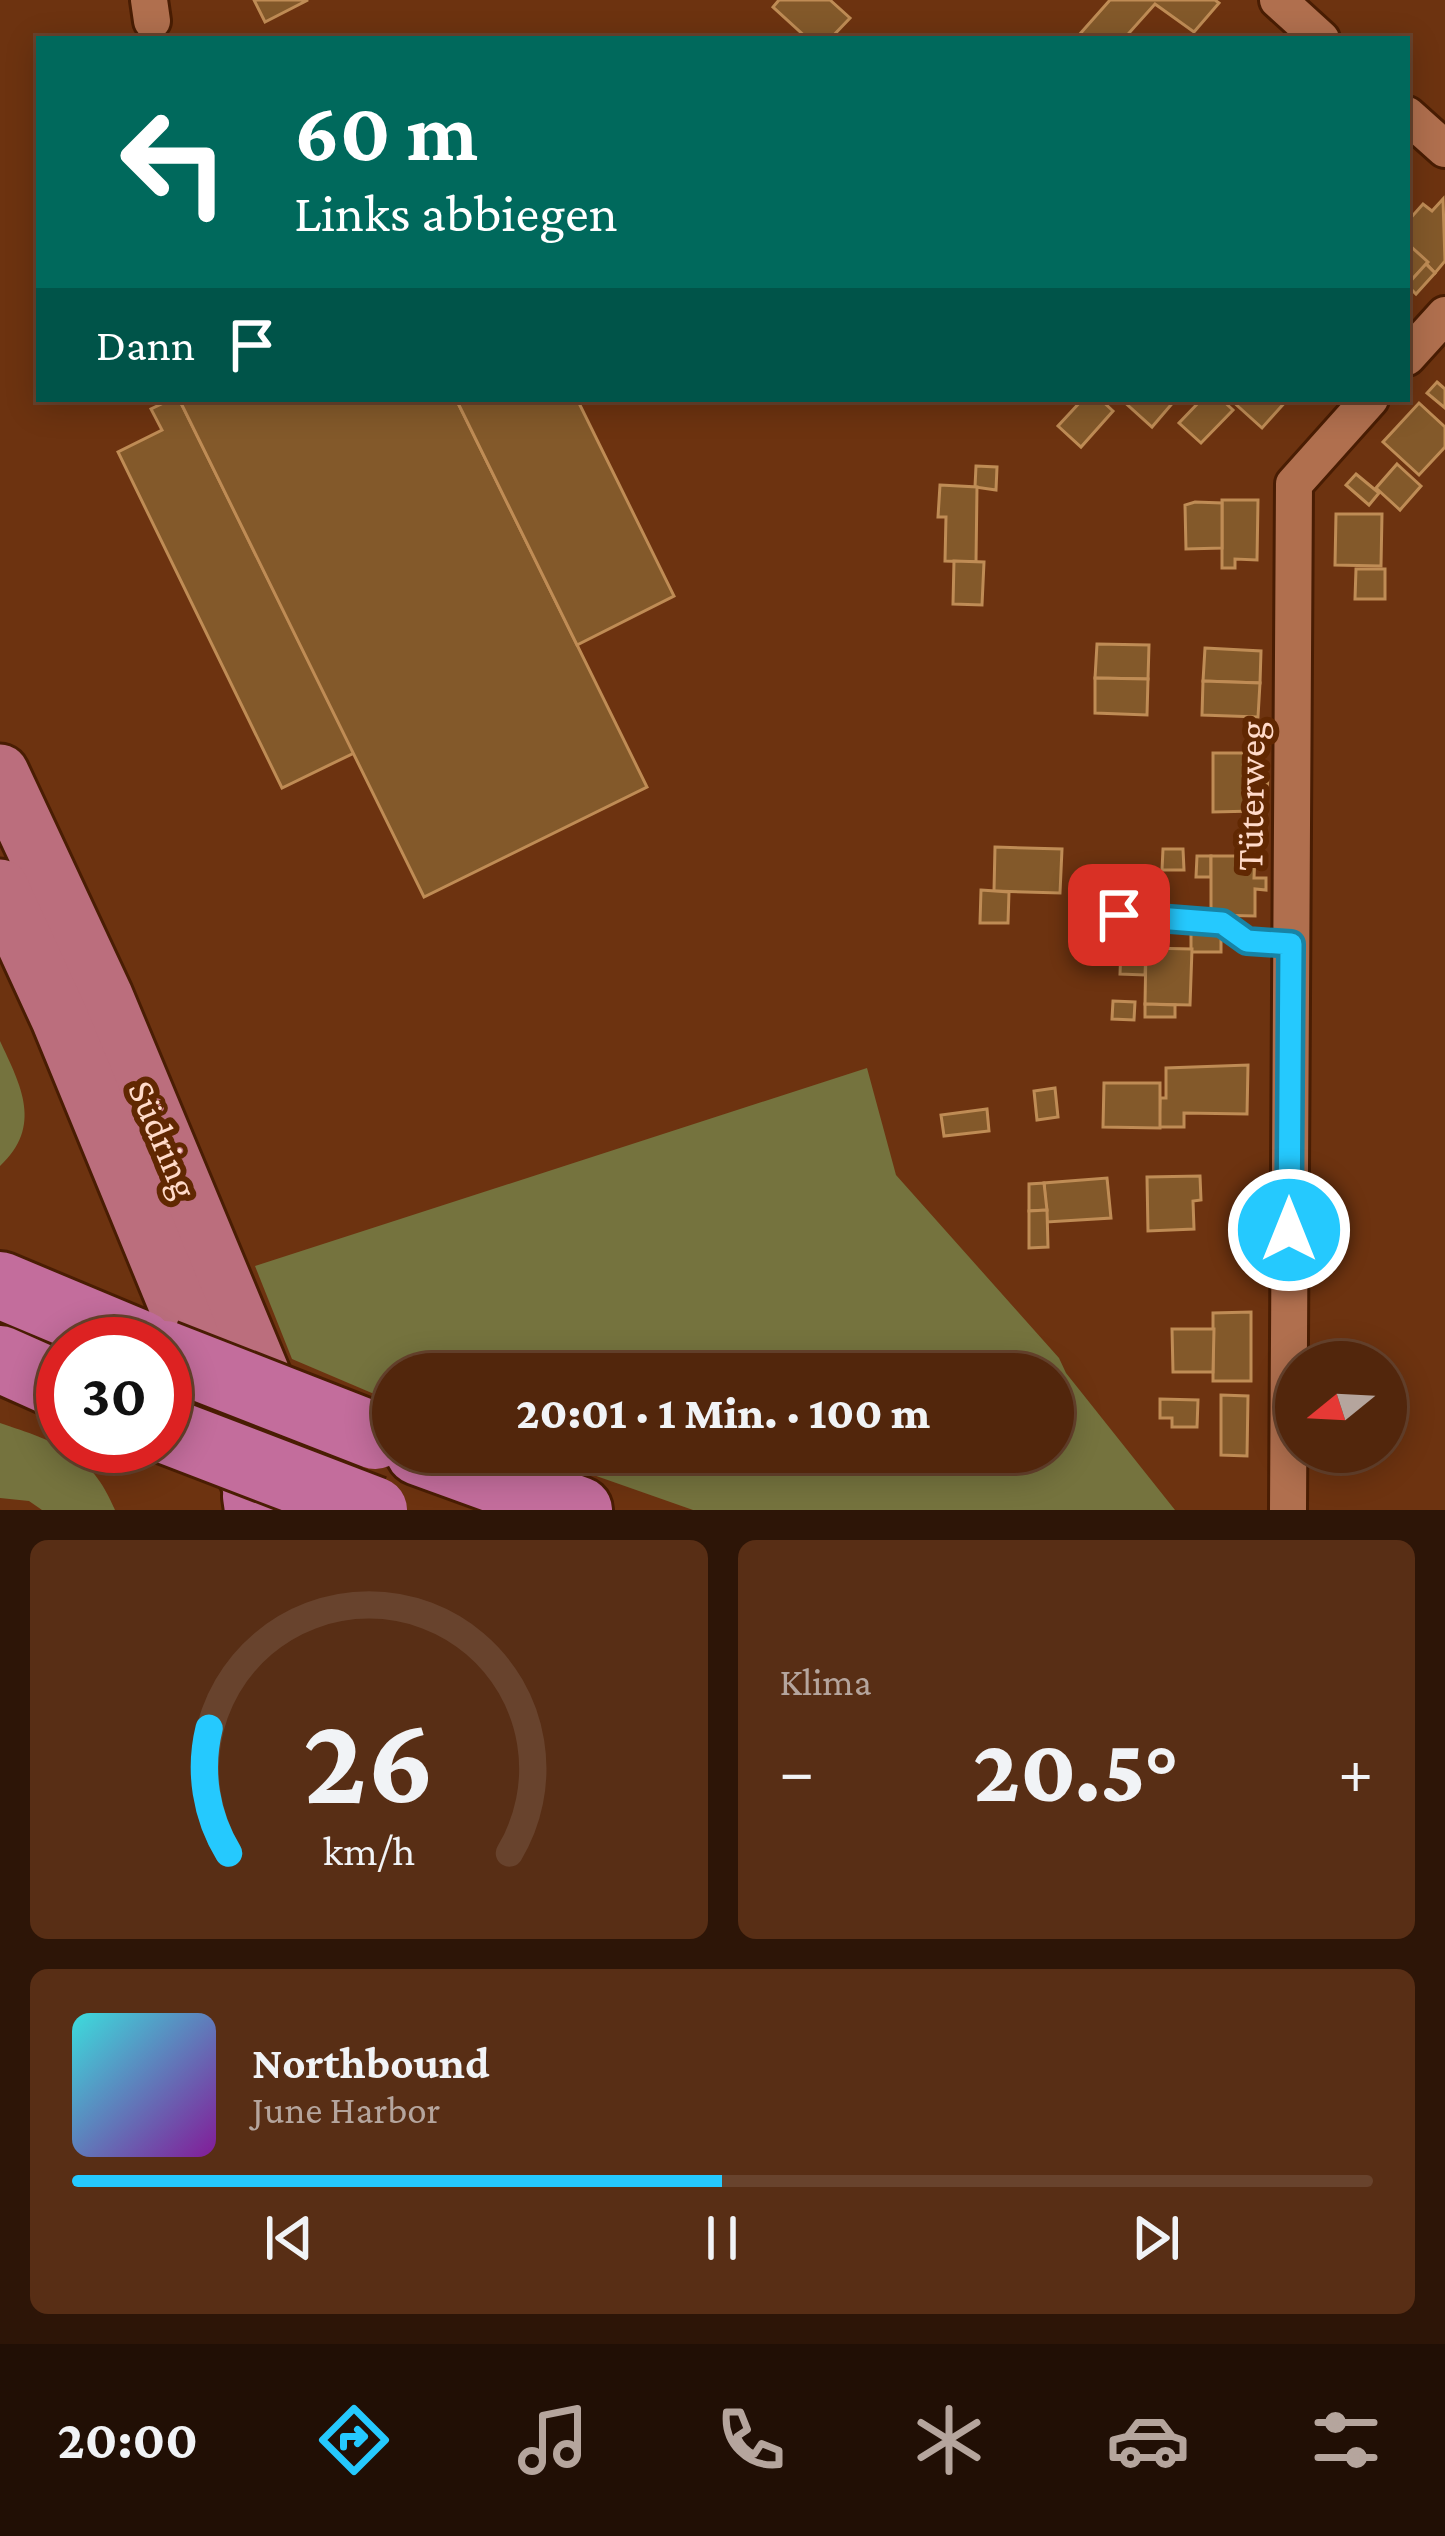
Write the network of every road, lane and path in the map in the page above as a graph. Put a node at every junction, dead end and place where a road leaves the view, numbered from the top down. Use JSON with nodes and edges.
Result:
{"nodes":[{"id":1,"x":1277,"y":0,"type":"edge"},
{"id":2,"x":1318,"y":36,"type":"edge"},
{"id":3,"x":1410,"y":119,"type":"edge"},
{"id":4,"x":1445,"y":149,"type":"edge"},
{"id":5,"x":1445,"y":315,"type":"edge"},
{"id":6,"x":1410,"y":354,"type":"edge"},
{"id":7,"x":1367,"y":402,"type":"edge"},
{"id":8,"x":0,"y":773,"type":"edge"},
{"id":9,"x":0,"y":888,"type":"edge"},
{"id":10,"x":1119,"y":915,"type":"dead end"},
{"id":11,"x":1291,"y":944,"type":"junction"},
{"id":12,"x":0,"y":1285,"type":"edge"},
{"id":13,"x":72,"y":1317,"type":"edge"},
{"id":14,"x":0,"y":1358,"type":"edge"},
{"id":15,"x":192,"y":1365,"type":"edge"},
{"id":16,"x":36,"y":1375,"type":"edge"},
{"id":17,"x":0,"y":1382,"type":"edge"},
{"id":18,"x":36,"y":1391,"type":"edge"},
{"id":19,"x":372,"y":1435,"type":"edge"},
{"id":20,"x":192,"y":1440,"type":"edge"},
{"id":21,"x":476,"y":1473,"type":"edge"},
{"id":22,"x":272,"y":1506,"type":"edge"},
{"id":23,"x":374,"y":1510,"type":"edge"},
{"id":24,"x":579,"y":1510,"type":"edge"},
{"id":25,"x":1288,"y":1510,"type":"edge"}],
"edges":[{"from":1,"to":2,"type":"street"},
{"from":3,"to":4,"type":"street"},
{"from":5,"to":6,"type":"street"},
{"from":7,"to":11,"type":"street","name":"Tüterweg"},
{"from":8,"to":22,"type":"main road","name":"Südring"},
{"from":9,"to":22,"type":"main road","name":"Südring"},
{"from":10,"to":11,"type":"lane"},
{"from":11,"to":25,"type":"street","name":"Tüterweg"},
{"from":12,"to":13,"type":"highway"},
{"from":14,"to":16,"type":"highway"},
{"from":15,"to":19,"type":"highway","bridge":true},
{"from":17,"to":18,"type":"highway"},
{"from":20,"to":23,"type":"highway","bridge":true},
{"from":21,"to":24,"type":"highway"}]}
